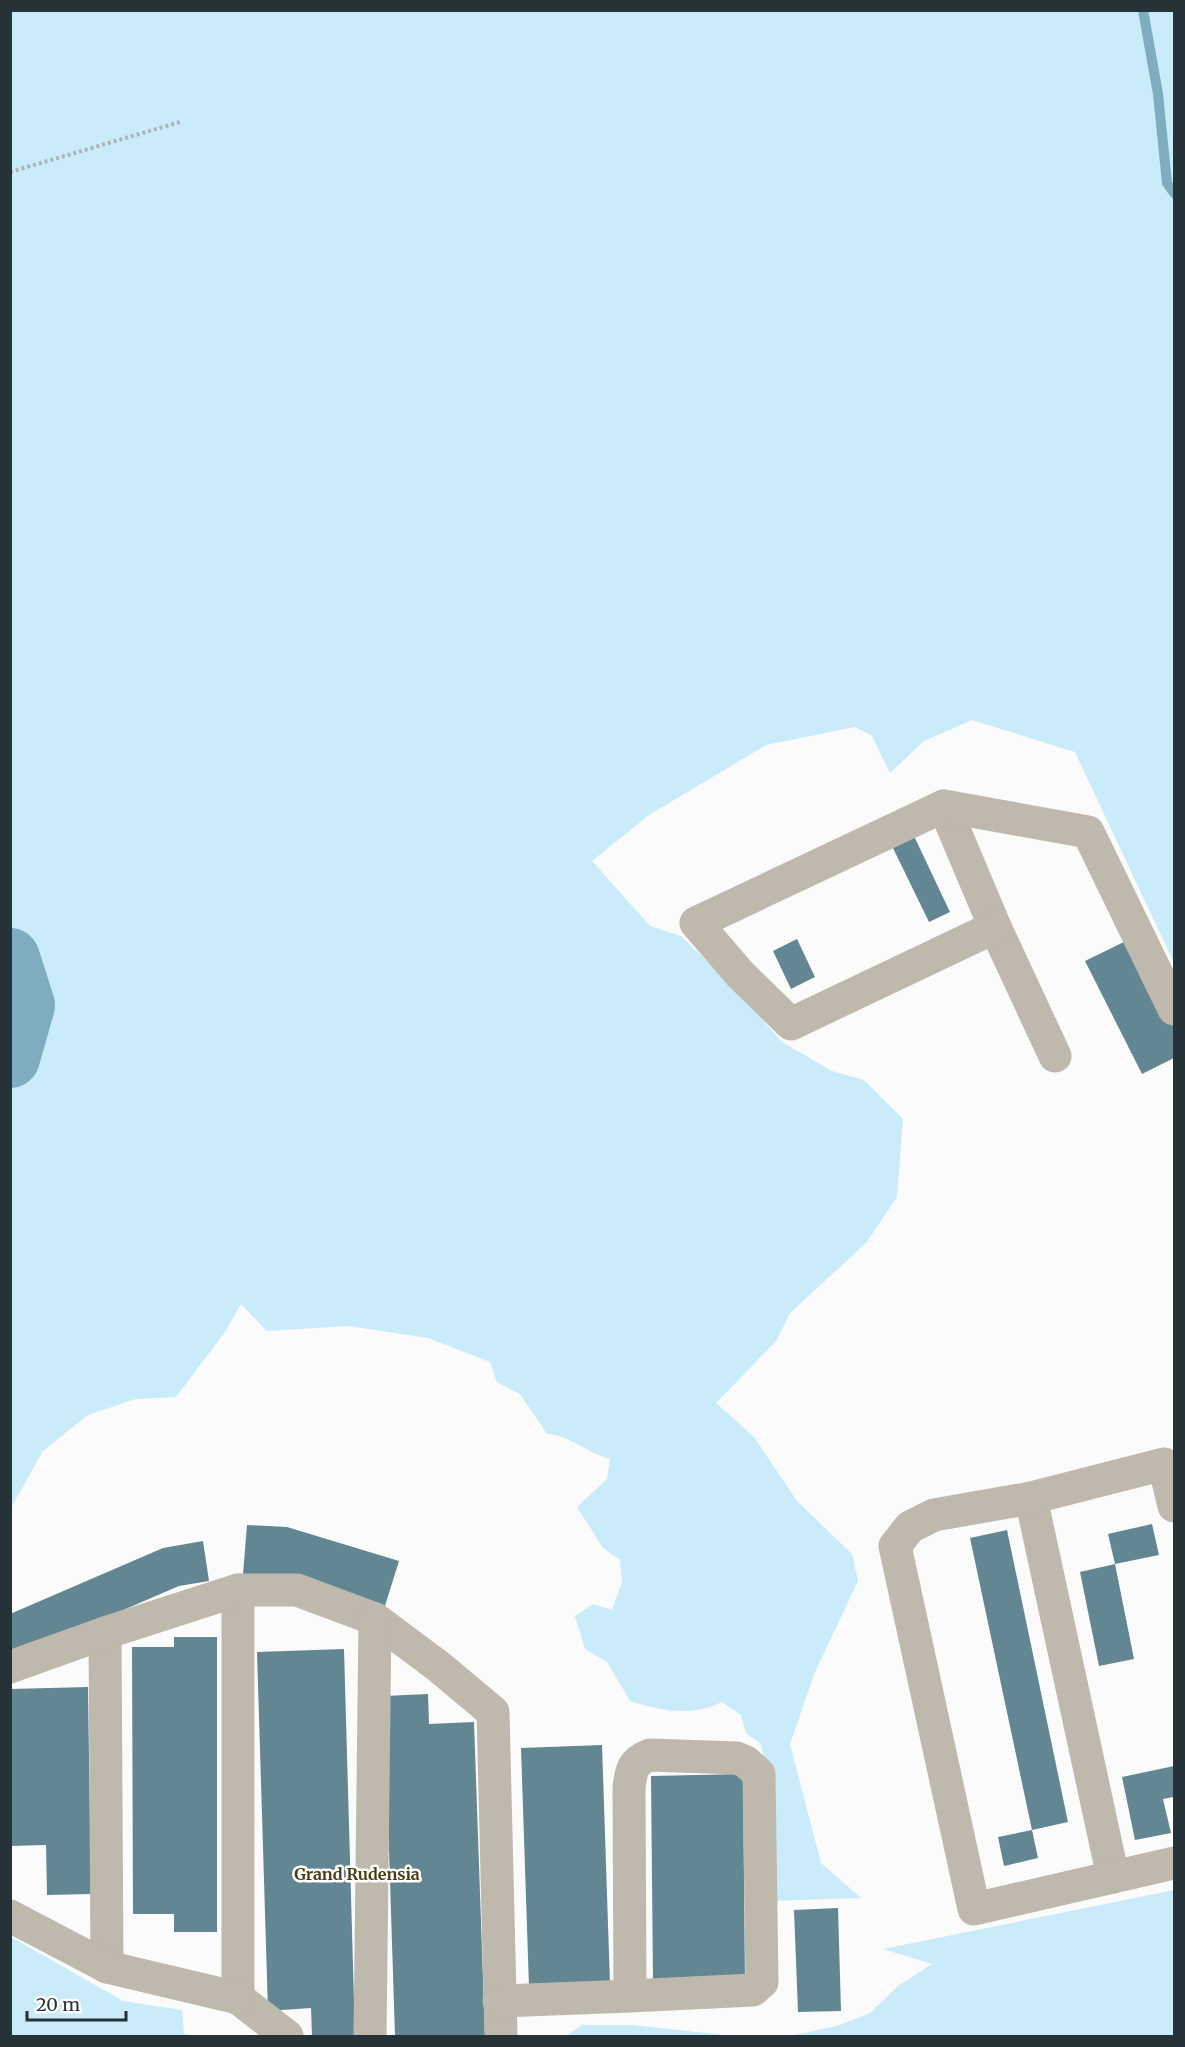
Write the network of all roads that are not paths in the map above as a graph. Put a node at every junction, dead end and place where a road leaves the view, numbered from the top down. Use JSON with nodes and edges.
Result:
{"nodes":[{"id":1,"x":944,"y":806,"type":"junction"},
{"id":2,"x":995,"y":927,"type":"junction"},
{"id":3,"x":1174,"y":1009,"type":"edge"},
{"id":4,"x":1055,"y":1056,"type":"dead end"},
{"id":5,"x":1031,"y":1498,"type":"junction"},
{"id":6,"x":1174,"y":1506,"type":"edge"},
{"id":7,"x":238,"y":1590,"type":"junction"},
{"id":8,"x":375,"y":1619,"type":"junction"},
{"id":9,"x":105,"y":1633,"type":"junction"},
{"id":10,"x":10,"y":1667,"type":"edge"},
{"id":11,"x":1174,"y":1863,"type":"edge"},
{"id":12,"x":1113,"y":1877,"type":"junction"},
{"id":13,"x":10,"y":1916,"type":"edge"},
{"id":14,"x":107,"y":1967,"type":"junction"},
{"id":15,"x":630,"y":1996,"type":"junction"},
{"id":16,"x":238,"y":1998,"type":"junction"},
{"id":17,"x":500,"y":2001,"type":"junction"},
{"id":18,"x":287,"y":2037,"type":"edge"},
{"id":19,"x":370,"y":2037,"type":"edge"},
{"id":20,"x":501,"y":2037,"type":"edge"}],
"edges":[{"from":1,"to":2,"type":"street"},
{"from":1,"to":2,"type":"street"},
{"from":1,"to":3,"type":"street"},
{"from":2,"to":4,"type":"street"},
{"from":5,"to":6,"type":"street"},
{"from":5,"to":12,"type":"street"},
{"from":5,"to":12,"type":"street"},
{"from":7,"to":8,"type":"street"},
{"from":7,"to":9,"type":"street"},
{"from":7,"to":16,"type":"street"},
{"from":8,"to":17,"type":"street"},
{"from":8,"to":19,"type":"street"},
{"from":9,"to":10,"type":"street"},
{"from":9,"to":14,"type":"street"},
{"from":11,"to":12,"type":"street"},
{"from":13,"to":14,"type":"street"},
{"from":14,"to":16,"type":"street"},
{"from":15,"to":15,"type":"street"},
{"from":15,"to":17,"type":"street"},
{"from":16,"to":18,"type":"street"},
{"from":17,"to":20,"type":"street"}]}
